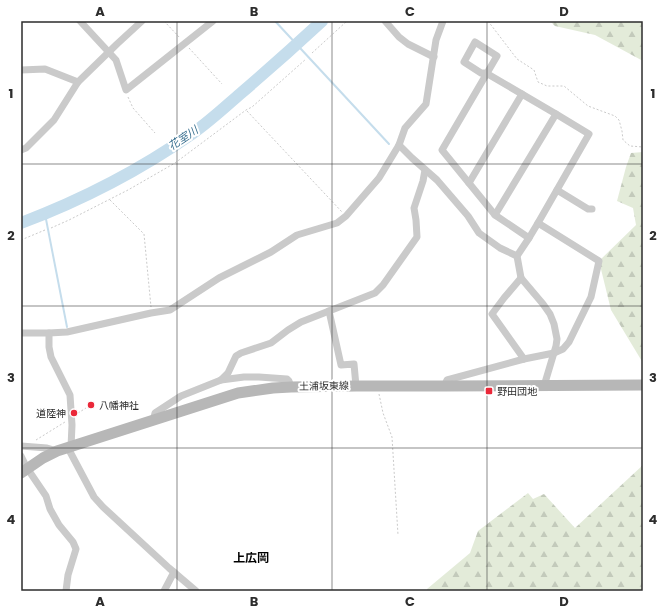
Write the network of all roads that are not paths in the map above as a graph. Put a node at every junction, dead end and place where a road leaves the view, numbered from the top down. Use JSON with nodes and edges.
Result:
{"nodes":[{"id":1,"x":80,"y":21,"type":"edge"},
{"id":2,"x":142,"y":21,"type":"edge"},
{"id":3,"x":213,"y":21,"type":"edge"},
{"id":4,"x":385,"y":21,"type":"edge"},
{"id":5,"x":443,"y":21,"type":"edge"},
{"id":6,"x":108,"y":52,"type":"junction"},
{"id":7,"x":434,"y":57,"type":"junction"},
{"id":8,"x":21,"y":70,"type":"edge"},
{"id":9,"x":486,"y":73,"type":"junction"},
{"id":10,"x":78,"y":82,"type":"junction"},
{"id":11,"x":522,"y":94,"type":"junction"},
{"id":12,"x":556,"y":114,"type":"junction"},
{"id":13,"x":399,"y":145,"type":"junction"},
{"id":14,"x":21,"y":150,"type":"edge"},
{"id":15,"x":425,"y":170,"type":"junction"},
{"id":16,"x":469,"y":183,"type":"junction"},
{"id":17,"x":557,"y":190,"type":"junction"},
{"id":18,"x":592,"y":209,"type":"dead end"},
{"id":19,"x":495,"y":215,"type":"junction"},
{"id":20,"x":538,"y":223,"type":"junction"},
{"id":21,"x":528,"y":238,"type":"junction"},
{"id":22,"x":517,"y":256,"type":"junction"},
{"id":23,"x":521,"y":278,"type":"junction"},
{"id":24,"x":329,"y":311,"type":"junction"},
{"id":25,"x":21,"y":333,"type":"edge"},
{"id":26,"x":49,"y":333,"type":"junction"},
{"id":27,"x":554,"y":353,"type":"junction"},
{"id":28,"x":524,"y":359,"type":"junction"},
{"id":29,"x":221,"y":380,"type":"junction"},
{"id":30,"x":643,"y":385,"type":"edge"},
{"id":31,"x":356,"y":386,"type":"junction"},
{"id":32,"x":444,"y":386,"type":"junction"},
{"id":33,"x":544,"y":386,"type":"junction"},
{"id":34,"x":291,"y":387,"type":"junction"},
{"id":35,"x":154,"y":421,"type":"junction"},
{"id":36,"x":23,"y":446,"type":"edge"},
{"id":37,"x":65,"y":449,"type":"junction"},
{"id":38,"x":21,"y":456,"type":"edge"},
{"id":39,"x":24,"y":471,"type":"edge"},
{"id":40,"x":174,"y":572,"type":"junction"},
{"id":41,"x":66,"y":591,"type":"edge"},
{"id":42,"x":164,"y":591,"type":"edge"},
{"id":43,"x":196,"y":591,"type":"edge"}],
"edges":[{"from":1,"to":6,"type":"street"},
{"from":2,"to":6,"type":"street"},
{"from":3,"to":6,"type":"street"},
{"from":4,"to":7,"type":"street"},
{"from":5,"to":7,"type":"street"},
{"from":6,"to":10,"type":"street"},
{"from":7,"to":13,"type":"street"},
{"from":8,"to":10,"type":"street"},
{"from":9,"to":9,"type":"street"},
{"from":9,"to":11,"type":"street"},
{"from":9,"to":16,"type":"street"},
{"from":10,"to":14,"type":"street"},
{"from":11,"to":12,"type":"street"},
{"from":11,"to":16,"type":"street"},
{"from":12,"to":17,"type":"street"},
{"from":12,"to":19,"type":"street"},
{"from":13,"to":15,"type":"street"},
{"from":13,"to":26,"type":"street"},
{"from":15,"to":22,"type":"street"},
{"from":15,"to":24,"type":"street"},
{"from":16,"to":19,"type":"street"},
{"from":17,"to":18,"type":"street"},
{"from":17,"to":20,"type":"street"},
{"from":19,"to":21,"type":"street"},
{"from":20,"to":21,"type":"street"},
{"from":20,"to":27,"type":"street"},
{"from":21,"to":22,"type":"street"},
{"from":22,"to":23,"type":"street"},
{"from":23,"to":27,"type":"street"},
{"from":23,"to":28,"type":"street"},
{"from":24,"to":29,"type":"street"},
{"from":24,"to":31,"type":"street"},
{"from":25,"to":26,"type":"street"},
{"from":26,"to":37,"type":"street"},
{"from":27,"to":28,"type":"street"},
{"from":27,"to":33,"type":"street"},
{"from":28,"to":32,"type":"street"},
{"from":29,"to":34,"type":"street"},
{"from":29,"to":35,"type":"street"},
{"from":30,"to":33,"type":"main road","name":"土浦坂東線"},
{"from":31,"to":32,"type":"main road","name":"土浦坂東線"},
{"from":31,"to":34,"type":"main road","name":"土浦坂東線"},
{"from":32,"to":33,"type":"main road","name":"土浦坂東線"},
{"from":34,"to":35,"type":"main road","name":"土浦坂東線"},
{"from":35,"to":37,"type":"main road","name":"土浦坂東線"},
{"from":36,"to":37,"type":"street"},
{"from":37,"to":39,"type":"main road","name":"土浦坂東線"},
{"from":37,"to":40,"type":"street"},
{"from":38,"to":39,"type":"street"},
{"from":39,"to":41,"type":"street"},
{"from":40,"to":42,"type":"street"},
{"from":40,"to":43,"type":"street"}]}
